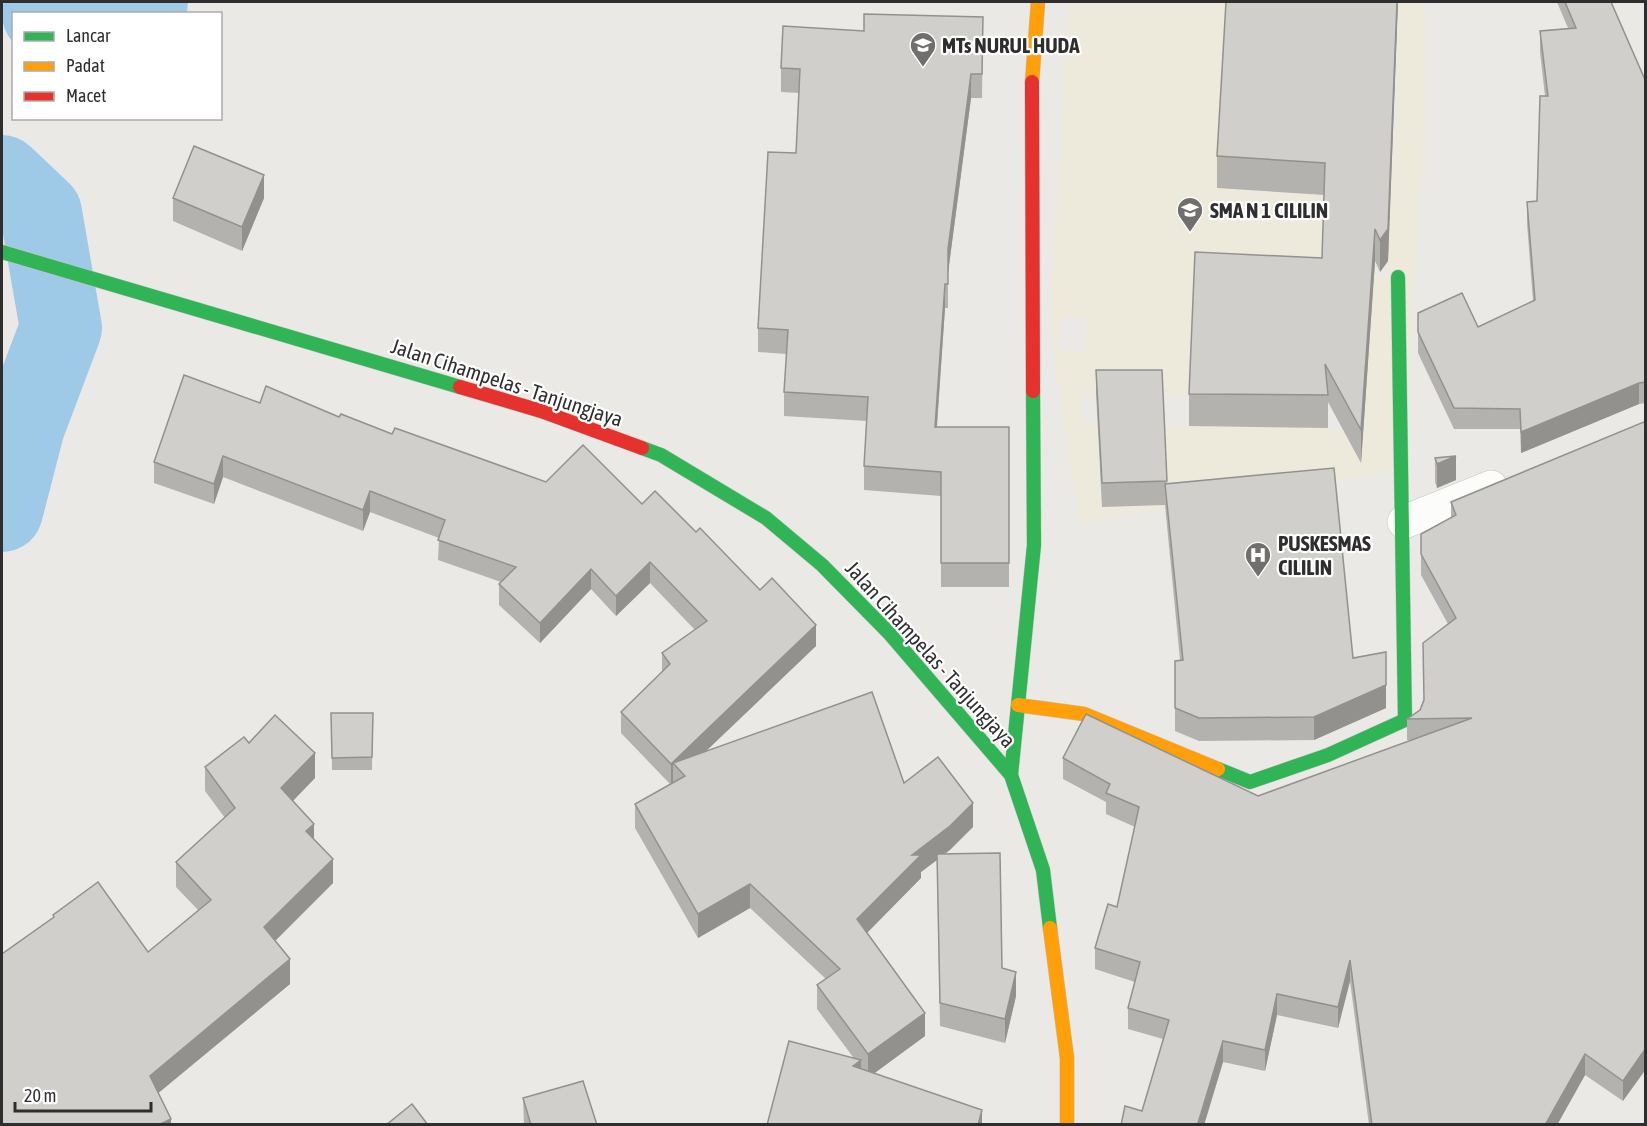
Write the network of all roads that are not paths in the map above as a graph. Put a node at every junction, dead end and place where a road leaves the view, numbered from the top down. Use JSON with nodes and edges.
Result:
{"nodes":[{"id":1,"x":1038,"y":2,"type":"edge"},
{"id":2,"x":2,"y":252,"type":"edge"},
{"id":3,"x":1398,"y":277,"type":"dead end"},
{"id":4,"x":1514,"y":478,"type":"edge"},
{"id":5,"x":1404,"y":522,"type":"junction"},
{"id":6,"x":1018,"y":705,"type":"junction"},
{"id":7,"x":1011,"y":775,"type":"junction"},
{"id":8,"x":1067,"y":1125,"type":"edge"}],
"edges":[{"from":1,"to":6,"type":"street"},
{"from":2,"to":7,"type":"street","name":"Jalan Cihampelas - Tanjungjaya"},
{"from":3,"to":5,"type":"street"},
{"from":4,"to":5,"type":"street"},
{"from":5,"to":6,"type":"street"},
{"from":6,"to":7,"type":"street"},
{"from":7,"to":8,"type":"street","name":"Jalan Cihampelas - Tanjungjaya"}]}
